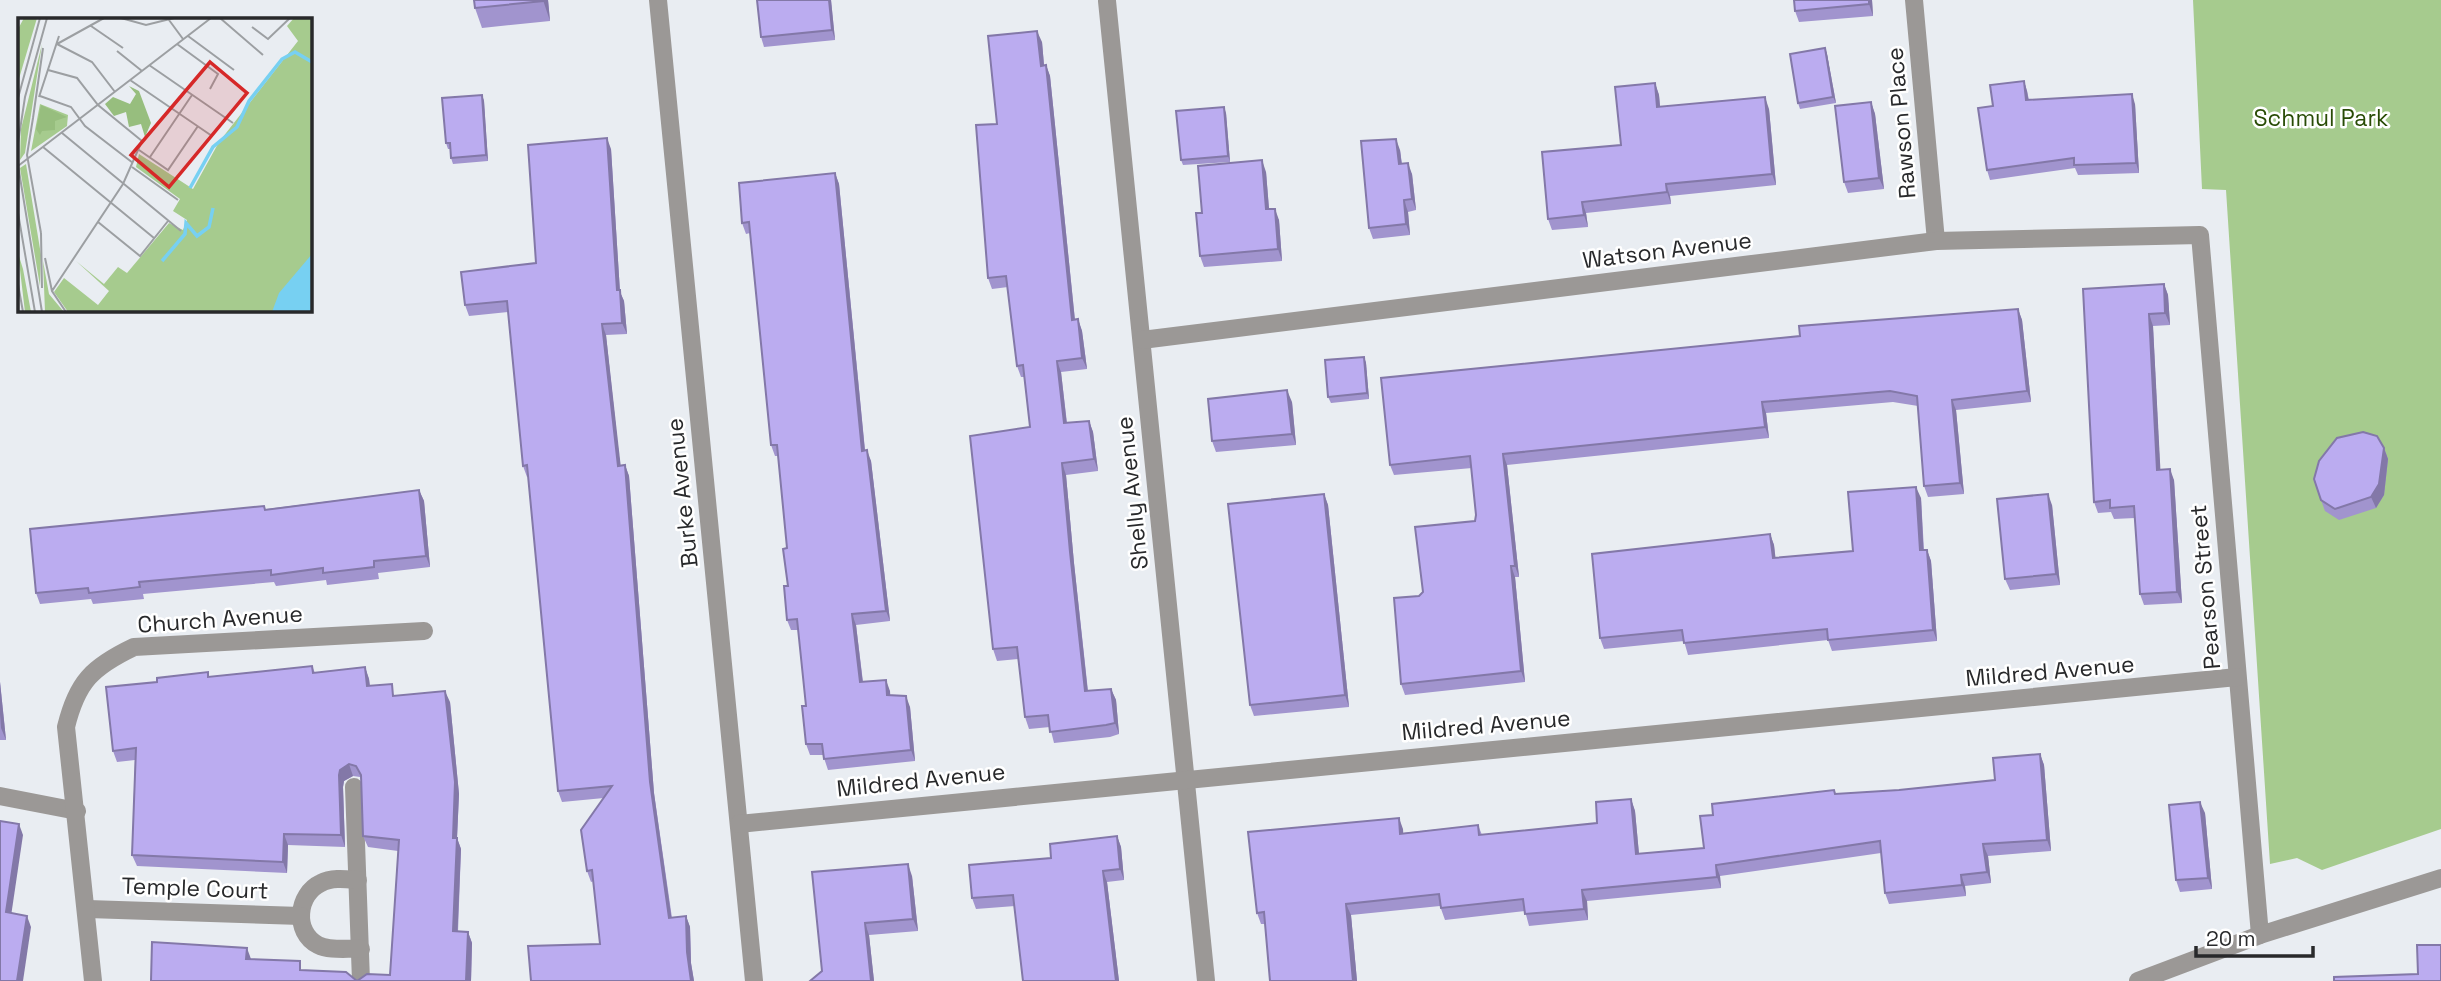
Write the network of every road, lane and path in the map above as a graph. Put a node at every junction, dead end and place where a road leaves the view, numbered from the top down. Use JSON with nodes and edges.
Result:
{"nodes":[{"id":1,"x":658,"y":0,"type":"edge"},
{"id":2,"x":1914,"y":0,"type":"edge"},
{"id":3,"x":1107,"y":1,"type":"edge"},
{"id":4,"x":2200,"y":235,"type":"joint"},
{"id":5,"x":1936,"y":241,"type":"junction"},
{"id":6,"x":1142,"y":340,"type":"junction"},
{"id":7,"x":424,"y":631,"type":"dead end"},
{"id":8,"x":2237,"y":677,"type":"junction"},
{"id":9,"x":1185,"y":779,"type":"junction"},
{"id":10,"x":354,"y":787,"type":"edge"},
{"id":11,"x":0,"y":796,"type":"edge"},
{"id":12,"x":77,"y":811,"type":"junction"},
{"id":13,"x":739,"y":824,"type":"junction"},
{"id":14,"x":2441,"y":878,"type":"edge"},
{"id":15,"x":358,"y":880,"type":"junction"},
{"id":16,"x":88,"y":909,"type":"junction"},
{"id":17,"x":301,"y":916,"type":"junction"},
{"id":18,"x":2260,"y":935,"type":"junction"},
{"id":19,"x":361,"y":949,"type":"junction"},
{"id":20,"x":93,"y":981,"type":"edge"},
{"id":21,"x":361,"y":981,"type":"edge"},
{"id":22,"x":754,"y":981,"type":"edge"},
{"id":23,"x":1206,"y":981,"type":"edge"},
{"id":24,"x":2138,"y":981,"type":"edge"}],
"edges":[{"from":1,"to":13,"type":"street","name":"Burke Avenue"},
{"from":2,"to":5,"type":"street","name":"Rawson Place"},
{"from":3,"to":6,"type":"street","name":"Shelly Avenue"},
{"from":4,"to":5,"type":"street","name":"Watson Avenue"},
{"from":4,"to":8,"type":"street","name":"Pearson Street"},
{"from":5,"to":6,"type":"street","name":"Watson Avenue"},
{"from":6,"to":9,"type":"street","name":"Shelly Avenue"},
{"from":7,"to":12,"type":"street","name":"Church Avenue"},
{"from":8,"to":9,"type":"street","name":"Mildred Avenue"},
{"from":8,"to":18,"type":"street","name":"Pearson Street"},
{"from":9,"to":13,"type":"street","name":"Mildred Avenue"},
{"from":9,"to":23,"type":"street","name":"Shelly Avenue"},
{"from":10,"to":15,"type":"street"},
{"from":11,"to":12,"type":"street"},
{"from":12,"to":16,"type":"street","name":"Church Avenue"},
{"from":13,"to":22,"type":"street","name":"Burke Avenue"},
{"from":14,"to":18,"type":"street"},
{"from":15,"to":17,"type":"street","name":"Temple Court"},
{"from":15,"to":19,"type":"street"},
{"from":16,"to":17,"type":"street","name":"Temple Court"},
{"from":16,"to":20,"type":"street","name":"Church Avenue"},
{"from":17,"to":19,"type":"street"},
{"from":18,"to":24,"type":"street"},
{"from":19,"to":21,"type":"street"}]}
